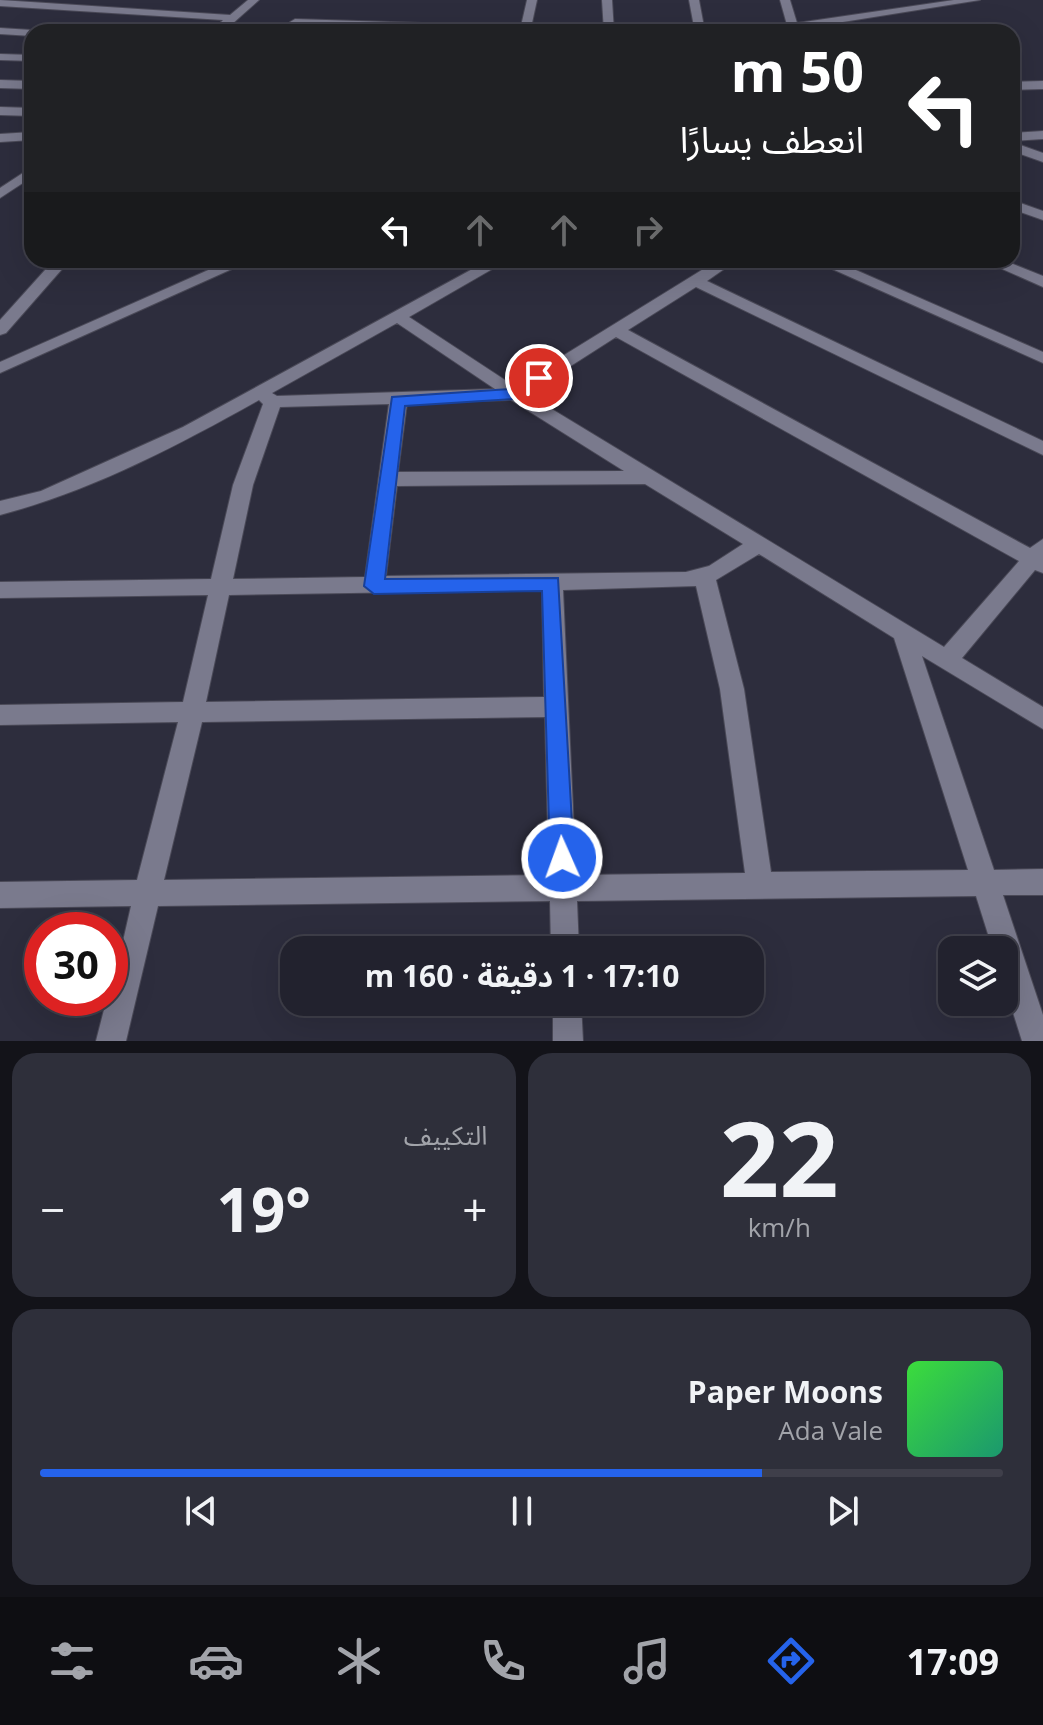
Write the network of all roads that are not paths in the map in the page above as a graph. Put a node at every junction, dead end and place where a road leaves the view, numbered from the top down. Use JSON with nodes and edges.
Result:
{"nodes":[{"id":1,"x":254,"y":0,"type":"edge"},
{"id":2,"x":532,"y":0,"type":"edge"},
{"id":3,"x":607,"y":0,"type":"edge"},
{"id":4,"x":694,"y":0,"type":"edge"},
{"id":5,"x":785,"y":0,"type":"edge"},
{"id":6,"x":975,"y":0,"type":"edge"},
{"id":7,"x":0,"y":3,"type":"edge"},
{"id":8,"x":235,"y":18,"type":"junction"},
{"id":9,"x":295,"y":22,"type":"dead end"},
{"id":10,"x":227,"y":24,"type":"edge"},
{"id":11,"x":312,"y":24,"type":"edge"},
{"id":12,"x":526,"y":24,"type":"edge"},
{"id":13,"x":608,"y":24,"type":"edge"},
{"id":14,"x":698,"y":24,"type":"edge"},
{"id":15,"x":792,"y":24,"type":"edge"},
{"id":16,"x":825,"y":24,"type":"edge"},
{"id":17,"x":0,"y":31,"type":"edge"},
{"id":18,"x":24,"y":32,"type":"edge"},
{"id":19,"x":0,"y":57,"type":"edge"},
{"id":20,"x":24,"y":58,"type":"edge"},
{"id":21,"x":0,"y":84,"type":"edge"},
{"id":22,"x":24,"y":85,"type":"edge"},
{"id":23,"x":1043,"y":85,"type":"edge"},
{"id":24,"x":1020,"y":86,"type":"edge"},
{"id":25,"x":0,"y":111,"type":"edge"},
{"id":26,"x":24,"y":112,"type":"edge"},
{"id":27,"x":1043,"y":135,"type":"edge"},
{"id":28,"x":24,"y":136,"type":"edge"},
{"id":29,"x":1020,"y":136,"type":"edge"},
{"id":30,"x":0,"y":138,"type":"edge"},
{"id":31,"x":1020,"y":149,"type":"edge"},
{"id":32,"x":1043,"y":158,"type":"edge"},
{"id":33,"x":24,"y":177,"type":"edge"},
{"id":34,"x":0,"y":194,"type":"edge"},
{"id":35,"x":1020,"y":207,"type":"edge"},
{"id":36,"x":1043,"y":216,"type":"edge"},
{"id":37,"x":55,"y":268,"type":"edge"},
{"id":38,"x":226,"y":268,"type":"edge"},
{"id":39,"x":485,"y":268,"type":"edge"},
{"id":40,"x":716,"y":268,"type":"edge"},
{"id":41,"x":838,"y":268,"type":"edge"},
{"id":42,"x":1009,"y":268,"type":"edge"},
{"id":43,"x":695,"y":281,"type":"junction"},
{"id":44,"x":1043,"y":282,"type":"edge"},
{"id":45,"x":397,"y":316,"type":"junction"},
{"id":46,"x":0,"y":330,"type":"edge"},
{"id":47,"x":615,"y":330,"type":"junction"},
{"id":48,"x":1043,"y":358,"type":"edge"},
{"id":49,"x":0,"y":368,"type":"edge"},
{"id":50,"x":514,"y":394,"type":"junction"},
{"id":51,"x":266,"y":397,"type":"junction"},
{"id":52,"x":398,"y":401,"type":"junction"},
{"id":53,"x":1043,"y":449,"type":"edge"},
{"id":54,"x":654,"y":477,"type":"junction"},
{"id":55,"x":388,"y":479,"type":"junction"},
{"id":56,"x":0,"y":508,"type":"edge"},
{"id":57,"x":759,"y":543,"type":"junction"},
{"id":58,"x":1039,"y":557,"type":"edge"},
{"id":59,"x":705,"y":578,"type":"junction"},
{"id":60,"x":552,"y":584,"type":"junction"},
{"id":61,"x":219,"y":585,"type":"junction"},
{"id":62,"x":374,"y":586,"type":"junction"},
{"id":63,"x":0,"y":590,"type":"edge"},
{"id":64,"x":903,"y":633,"type":"junction"},
{"id":65,"x":948,"y":658,"type":"junction"},
{"id":66,"x":556,"y":707,"type":"junction"},
{"id":67,"x":192,"y":713,"type":"junction"},
{"id":68,"x":0,"y":715,"type":"edge"},
{"id":69,"x":1043,"y":719,"type":"edge"},
{"id":70,"x":985,"y":881,"type":"junction"},
{"id":71,"x":1043,"y":882,"type":"edge"},
{"id":72,"x":760,"y":885,"type":"junction"},
{"id":73,"x":563,"y":888,"type":"junction"},
{"id":74,"x":145,"y":892,"type":"junction"},
{"id":75,"x":0,"y":895,"type":"edge"},
{"id":76,"x":565,"y":936,"type":"edge"},
{"id":77,"x":567,"y":1016,"type":"edge"},
{"id":78,"x":111,"y":1041,"type":"edge"},
{"id":79,"x":568,"y":1041,"type":"edge"},
{"id":80,"x":1037,"y":1041,"type":"edge"}],
"edges":[{"from":1,"to":8,"type":"street"},
{"from":2,"to":12,"type":"street"},
{"from":3,"to":13,"type":"street"},
{"from":4,"to":14,"type":"street"},
{"from":5,"to":15,"type":"street"},
{"from":6,"to":16,"type":"street"},
{"from":7,"to":8,"type":"street"},
{"from":8,"to":10,"type":"street"},
{"from":9,"to":11,"type":"street"},
{"from":17,"to":18,"type":"street"},
{"from":19,"to":20,"type":"street"},
{"from":21,"to":22,"type":"street"},
{"from":23,"to":24,"type":"street"},
{"from":25,"to":26,"type":"street"},
{"from":27,"to":29,"type":"street"},
{"from":28,"to":30,"type":"street"},
{"from":31,"to":32,"type":"street"},
{"from":33,"to":34,"type":"street"},
{"from":35,"to":36,"type":"street"},
{"from":37,"to":46,"type":"street"},
{"from":38,"to":49,"type":"street"},
{"from":39,"to":45,"type":"street"},
{"from":40,"to":43,"type":"street"},
{"from":41,"to":48,"type":"street"},
{"from":42,"to":44,"type":"street"},
{"from":43,"to":47,"type":"street"},
{"from":43,"to":53,"type":"street"},
{"from":45,"to":50,"type":"street"},
{"from":45,"to":51,"type":"street"},
{"from":47,"to":50,"type":"street"},
{"from":47,"to":58,"type":"street"},
{"from":50,"to":52,"type":"street"},
{"from":50,"to":54,"type":"street"},
{"from":51,"to":52,"type":"street"},
{"from":51,"to":56,"type":"street"},
{"from":51,"to":61,"type":"street"},
{"from":52,"to":55,"type":"street"},
{"from":54,"to":55,"type":"street"},
{"from":54,"to":57,"type":"street"},
{"from":55,"to":62,"type":"street"},
{"from":57,"to":59,"type":"street"},
{"from":57,"to":64,"type":"street"},
{"from":58,"to":65,"type":"street"},
{"from":59,"to":60,"type":"street"},
{"from":59,"to":72,"type":"street"},
{"from":60,"to":62,"type":"street"},
{"from":60,"to":66,"type":"street"},
{"from":61,"to":62,"type":"street"},
{"from":61,"to":63,"type":"street"},
{"from":61,"to":67,"type":"street"},
{"from":64,"to":65,"type":"street"},
{"from":64,"to":70,"type":"street"},
{"from":65,"to":69,"type":"street"},
{"from":66,"to":67,"type":"street"},
{"from":66,"to":73,"type":"street"},
{"from":67,"to":68,"type":"street"},
{"from":67,"to":74,"type":"street"},
{"from":70,"to":71,"type":"street"},
{"from":70,"to":72,"type":"street"},
{"from":70,"to":80,"type":"street"},
{"from":72,"to":73,"type":"street"},
{"from":73,"to":74,"type":"street"},
{"from":73,"to":76,"type":"street"},
{"from":74,"to":75,"type":"street"},
{"from":74,"to":78,"type":"street"},
{"from":77,"to":79,"type":"street"}]}
